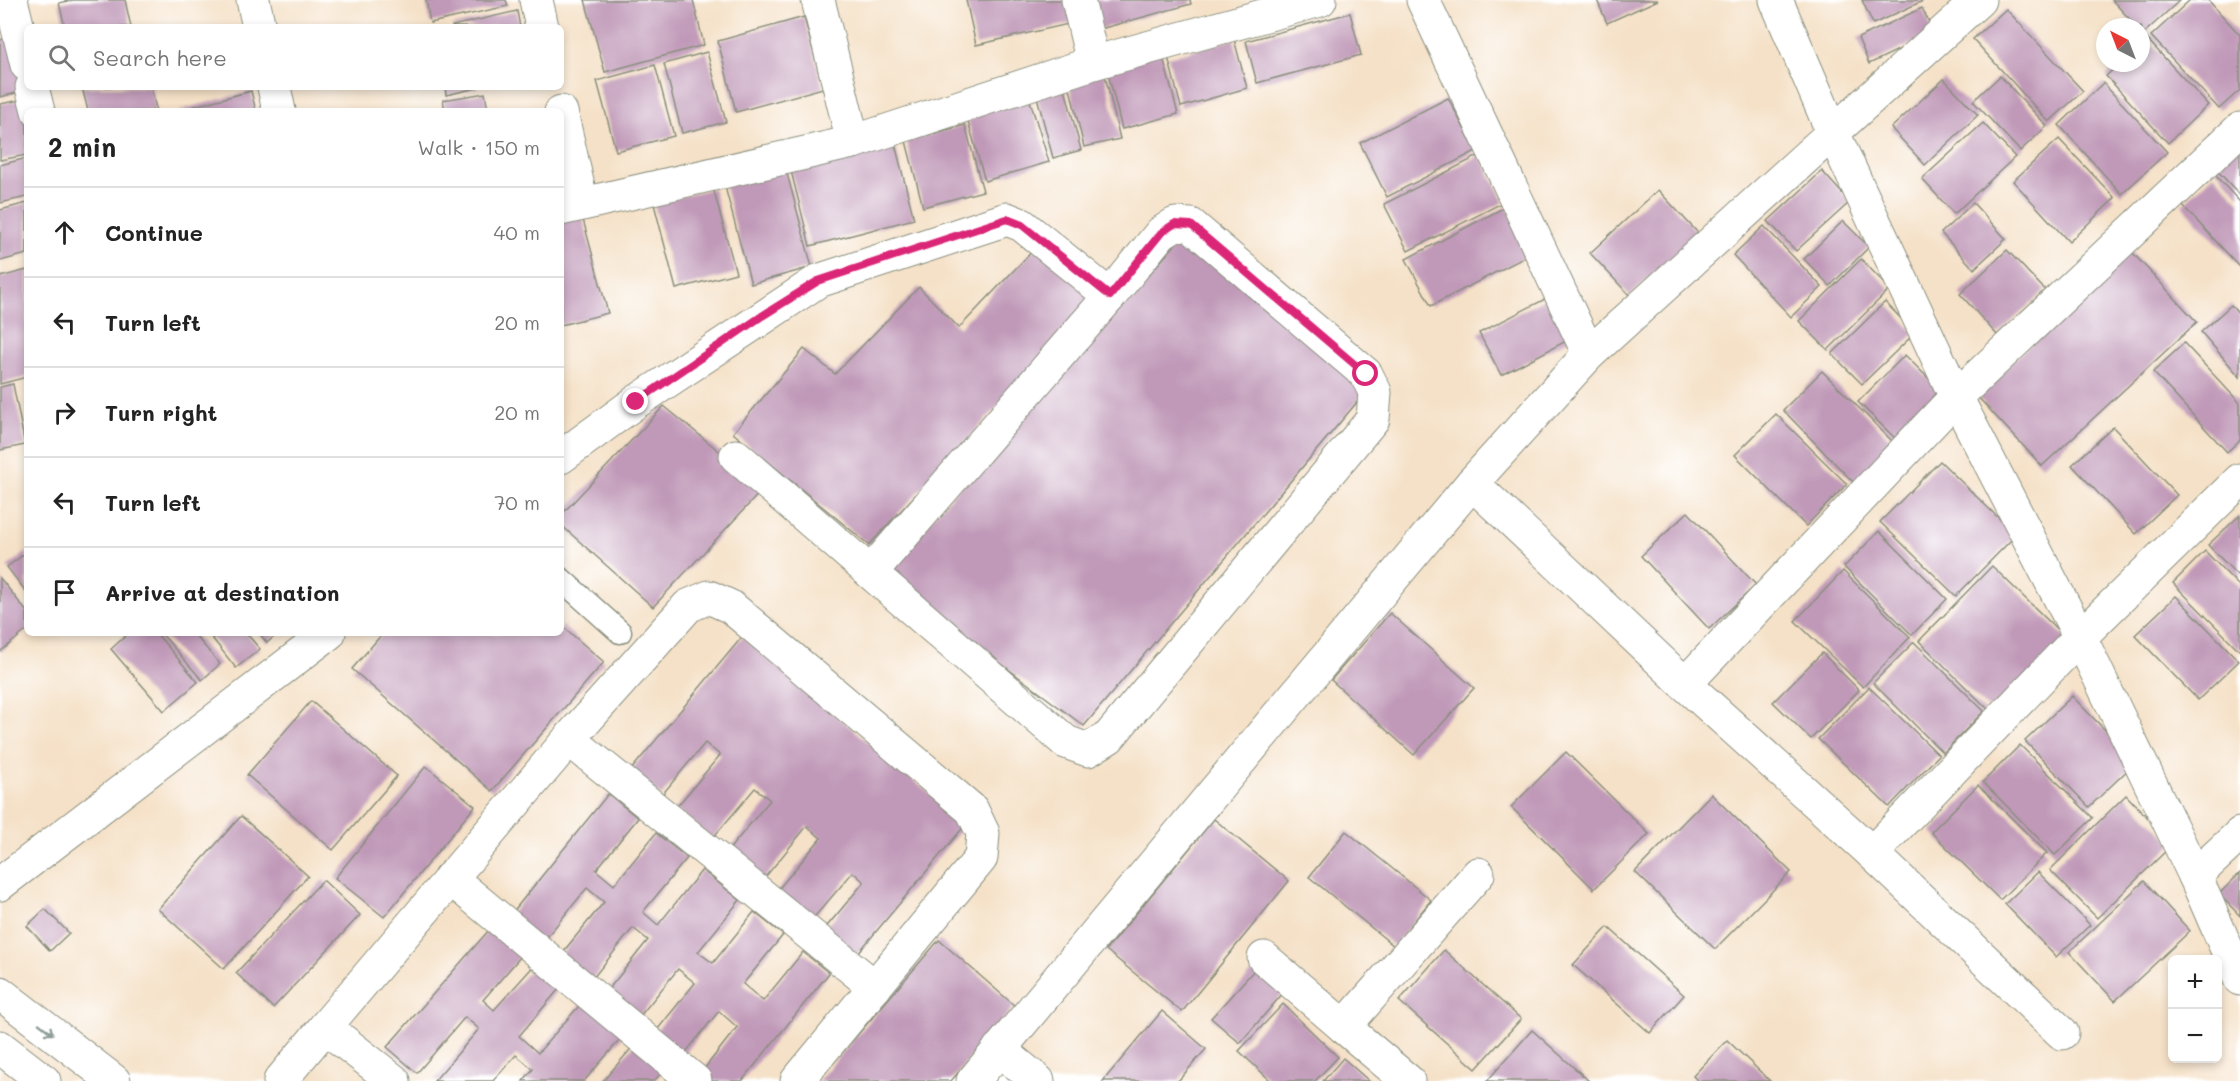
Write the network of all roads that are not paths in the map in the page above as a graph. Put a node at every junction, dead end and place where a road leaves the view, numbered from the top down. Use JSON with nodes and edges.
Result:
{"nodes":[{"id":1,"x":253,"y":0,"type":"edge"},
{"id":2,"x":536,"y":0,"type":"edge"},
{"id":3,"x":818,"y":0,"type":"edge"},
{"id":4,"x":1078,"y":0,"type":"edge"},
{"id":5,"x":1424,"y":0,"type":"edge"},
{"id":6,"x":1776,"y":0,"type":"edge"},
{"id":7,"x":1978,"y":0,"type":"edge"},
{"id":8,"x":1316,"y":1,"type":"edge"},
{"id":9,"x":8,"y":5,"type":"edge"},
{"id":10,"x":258,"y":24,"type":"edge"},
{"id":11,"x":541,"y":24,"type":"edge"},
{"id":12,"x":24,"y":56,"type":"edge"},
{"id":13,"x":1093,"y":63,"type":"junction"},
{"id":14,"x":33,"y":90,"type":"edge"},
{"id":15,"x":275,"y":90,"type":"edge"},
{"id":16,"x":556,"y":90,"type":"edge"},
{"id":17,"x":37,"y":108,"type":"edge"},
{"id":18,"x":278,"y":108,"type":"edge"},
{"id":19,"x":560,"y":108,"type":"edge"},
{"id":20,"x":2240,"y":129,"type":"edge"},
{"id":21,"x":1833,"y":133,"type":"junction"},
{"id":22,"x":564,"y":140,"type":"edge"},
{"id":23,"x":853,"y":142,"type":"junction"},
{"id":24,"x":571,"y":206,"type":"edge"},
{"id":25,"x":1110,"y":296,"type":"junction"},
{"id":26,"x":1589,"y":354,"type":"junction"},
{"id":27,"x":1956,"y":397,"type":"junction"},
{"id":28,"x":564,"y":455,"type":"edge"},
{"id":29,"x":736,"y":456,"type":"dead end"},
{"id":30,"x":2240,"y":480,"type":"edge"},
{"id":31,"x":1472,"y":483,"type":"junction"},
{"id":32,"x":871,"y":572,"type":"junction"},
{"id":33,"x":564,"y":582,"type":"edge"},
{"id":34,"x":620,"y":632,"type":"dead end"},
{"id":35,"x":325,"y":636,"type":"edge"},
{"id":36,"x":2080,"y":637,"type":"junction"},
{"id":37,"x":1685,"y":684,"type":"junction"},
{"id":38,"x":569,"y":739,"type":"junction"},
{"id":39,"x":2240,"y":834,"type":"edge"},
{"id":40,"x":1872,"y":853,"type":"junction"},
{"id":41,"x":1478,"y":874,"type":"dead end"},
{"id":42,"x":2195,"y":876,"type":"junction"},
{"id":43,"x":450,"y":878,"type":"junction"},
{"id":44,"x":0,"y":884,"type":"edge"},
{"id":45,"x":1264,"y":958,"type":"dead end"},
{"id":46,"x":2240,"y":979,"type":"edge"},
{"id":47,"x":875,"y":987,"type":"junction"},
{"id":48,"x":0,"y":993,"type":"edge"},
{"id":49,"x":325,"y":1026,"type":"junction"},
{"id":50,"x":1344,"y":1027,"type":"junction"},
{"id":51,"x":2061,"y":1033,"type":"dead end"},
{"id":52,"x":0,"y":1047,"type":"edge"},
{"id":53,"x":999,"y":1049,"type":"junction"},
{"id":54,"x":44,"y":1081,"type":"edge"},
{"id":55,"x":114,"y":1081,"type":"edge"},
{"id":56,"x":280,"y":1081,"type":"edge"},
{"id":57,"x":394,"y":1081,"type":"edge"},
{"id":58,"x":695,"y":1081,"type":"edge"},
{"id":59,"x":797,"y":1081,"type":"edge"},
{"id":60,"x":973,"y":1081,"type":"edge"},
{"id":61,"x":1038,"y":1081,"type":"edge"},
{"id":62,"x":1408,"y":1081,"type":"edge"}],
"edges":[{"from":1,"to":10,"type":"street"},
{"from":2,"to":11,"type":"street"},
{"from":3,"to":23,"type":"street"},
{"from":4,"to":13,"type":"street"},
{"from":5,"to":26,"type":"street"},
{"from":6,"to":21,"type":"street"},
{"from":7,"to":21,"type":"street"},
{"from":8,"to":13,"type":"street"},
{"from":9,"to":12,"type":"street"},
{"from":13,"to":23,"type":"street"},
{"from":14,"to":17,"type":"street"},
{"from":15,"to":18,"type":"street"},
{"from":16,"to":19,"type":"street"},
{"from":20,"to":27,"type":"street"},
{"from":21,"to":26,"type":"street"},
{"from":21,"to":27,"type":"street"},
{"from":22,"to":24,"type":"street"},
{"from":23,"to":24,"type":"street"},
{"from":25,"to":28,"type":"street"},
{"from":25,"to":32,"type":"street"},
{"from":25,"to":32,"type":"street"},
{"from":26,"to":31,"type":"street"},
{"from":27,"to":36,"type":"street"},
{"from":27,"to":37,"type":"street"},
{"from":29,"to":32,"type":"street"},
{"from":30,"to":36,"type":"street"},
{"from":31,"to":37,"type":"street"},
{"from":31,"to":53,"type":"street"},
{"from":33,"to":34,"type":"lane"},
{"from":35,"to":44,"type":"street"},
{"from":36,"to":40,"type":"street"},
{"from":36,"to":42,"type":"street"},
{"from":37,"to":40,"type":"street"},
{"from":38,"to":43,"type":"street"},
{"from":38,"to":47,"type":"street"},
{"from":38,"to":47,"type":"street"},
{"from":39,"to":42,"type":"street"},
{"from":40,"to":51,"type":"street"},
{"from":41,"to":50,"type":"street"},
{"from":42,"to":46,"type":"street"},
{"from":43,"to":49,"type":"street"},
{"from":43,"to":58,"type":"street"},
{"from":45,"to":50,"type":"street"},
{"from":47,"to":59,"type":"street"},
{"from":48,"to":55,"type":"street","one_way":true},
{"from":49,"to":56,"type":"street"},
{"from":49,"to":57,"type":"street"},
{"from":50,"to":62,"type":"street"},
{"from":52,"to":54,"type":"street"},
{"from":53,"to":60,"type":"street"},
{"from":53,"to":61,"type":"street"}]}
